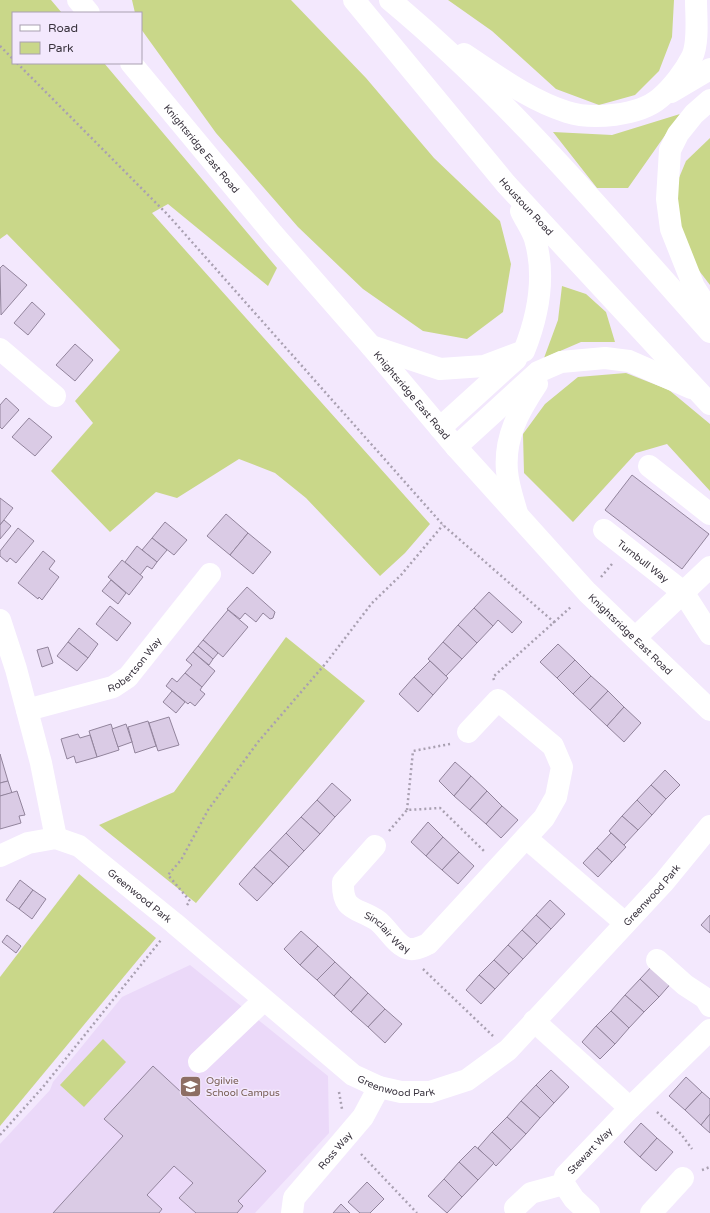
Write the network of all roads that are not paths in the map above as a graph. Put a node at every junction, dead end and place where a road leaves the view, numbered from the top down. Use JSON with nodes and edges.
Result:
{"nodes":[{"id":1,"x":78,"y":0,"type":"edge"},
{"id":2,"x":354,"y":0,"type":"edge"},
{"id":3,"x":390,"y":0,"type":"edge"},
{"id":4,"x":696,"y":0,"type":"edge"},
{"id":5,"x":88,"y":12,"type":"edge"},
{"id":6,"x":413,"y":19,"type":"junction"},
{"id":7,"x":132,"y":64,"type":"edge"},
{"id":8,"x":710,"y":69,"type":"edge"},
{"id":9,"x":660,"y":99,"type":"junction"},
{"id":10,"x":710,"y":100,"type":"edge"},
{"id":11,"x":710,"y":116,"type":"edge"},
{"id":12,"x":678,"y":134,"type":"junction"},
{"id":13,"x":506,"y":184,"type":"junction"},
{"id":14,"x":710,"y":312,"type":"edge"},
{"id":15,"x":710,"y":332,"type":"edge"},
{"id":16,"x":371,"y":346,"type":"junction"},
{"id":17,"x":0,"y":349,"type":"edge"},
{"id":18,"x":524,"y":351,"type":"junction"},
{"id":19,"x":561,"y":362,"type":"junction"},
{"id":20,"x":55,"y":396,"type":"dead end"},
{"id":21,"x":705,"y":398,"type":"edge"},
{"id":22,"x":440,"y":428,"type":"junction"},
{"id":23,"x":456,"y":447,"type":"junction"},
{"id":24,"x":649,"y":466,"type":"dead end"},
{"id":25,"x":710,"y":514,"type":"edge"},
{"id":26,"x":517,"y":516,"type":"junction"},
{"id":27,"x":604,"y":530,"type":"dead end"},
{"id":28,"x":710,"y":567,"type":"edge"},
{"id":29,"x":210,"y":574,"type":"dead end"},
{"id":30,"x":682,"y":592,"type":"junction"},
{"id":31,"x":0,"y":620,"type":"edge"},
{"id":32,"x":710,"y":634,"type":"edge"},
{"id":33,"x":634,"y":638,"type":"junction"},
{"id":34,"x":27,"y":710,"type":"junction"},
{"id":35,"x":710,"y":710,"type":"edge"},
{"id":36,"x":468,"y":732,"type":"road end"},
{"id":37,"x":710,"y":826,"type":"edge"},
{"id":38,"x":56,"y":838,"type":"junction"},
{"id":39,"x":526,"y":838,"type":"junction"},
{"id":40,"x":375,"y":846,"type":"road end"},
{"id":41,"x":0,"y":856,"type":"edge"},
{"id":42,"x":625,"y":923,"type":"junction"},
{"id":43,"x":657,"y":960,"type":"dead end"},
{"id":44,"x":264,"y":1000,"type":"junction"},
{"id":45,"x":710,"y":1006,"type":"edge"},
{"id":46,"x":534,"y":1021,"type":"junction"},
{"id":47,"x":710,"y":1030,"type":"edge"},
{"id":48,"x":200,"y":1062,"type":"dead end"},
{"id":49,"x":379,"y":1087,"type":"junction"},
{"id":50,"x":635,"y":1103,"type":"junction"},
{"id":51,"x":682,"y":1178,"type":"dead end"},
{"id":52,"x":564,"y":1184,"type":"junction"},
{"id":53,"x":515,"y":1208,"type":"dead end"},
{"id":54,"x":292,"y":1213,"type":"edge"},
{"id":55,"x":589,"y":1213,"type":"edge"},
{"id":56,"x":651,"y":1213,"type":"edge"}],
"edges":[{"from":1,"to":5,"type":"street"},
{"from":2,"to":13,"type":"street","name":"Houstoun Road"},
{"from":3,"to":6,"type":"street"},
{"from":4,"to":9,"type":"street"},
{"from":6,"to":9,"type":"street"},
{"from":6,"to":15,"type":"street"},
{"from":7,"to":16,"type":"street","name":"Knightsridge East Road"},
{"from":8,"to":9,"type":"street"},
{"from":10,"to":12,"type":"street"},
{"from":11,"to":12,"type":"street"},
{"from":12,"to":14,"type":"street"},
{"from":13,"to":18,"type":"street"},
{"from":13,"to":21,"type":"street","name":"Houstoun Road"},
{"from":16,"to":18,"type":"street"},
{"from":16,"to":22,"type":"street","name":"Knightsridge East Road"},
{"from":17,"to":20,"type":"street"},
{"from":18,"to":22,"type":"street"},
{"from":19,"to":21,"type":"street"},
{"from":19,"to":23,"type":"street"},
{"from":19,"to":26,"type":"street"},
{"from":22,"to":23,"type":"street","name":"Knightsridge East Road"},
{"from":23,"to":26,"type":"street","name":"Knightsridge East Road"},
{"from":24,"to":25,"type":"street"},
{"from":26,"to":33,"type":"street","name":"Knightsridge East Road"},
{"from":27,"to":30,"type":"street","name":"Turnbull Way"},
{"from":28,"to":30,"type":"street"},
{"from":29,"to":34,"type":"street","name":"Robertson Way"},
{"from":30,"to":32,"type":"street","name":"Turnbull Way"},
{"from":30,"to":33,"type":"street"},
{"from":31,"to":34,"type":"street"},
{"from":33,"to":35,"type":"street","name":"Knightsridge East Road"},
{"from":34,"to":38,"type":"street"},
{"from":36,"to":39,"type":"street","name":"Sinclair Way"},
{"from":37,"to":42,"type":"street","name":"Greenwood Park"},
{"from":38,"to":41,"type":"street"},
{"from":38,"to":44,"type":"street","name":"Greenwood Park"},
{"from":39,"to":40,"type":"street","name":"Sinclair Way"},
{"from":39,"to":42,"type":"street"},
{"from":42,"to":46,"type":"street","name":"Greenwood Park"},
{"from":43,"to":45,"type":"street"},
{"from":44,"to":48,"type":"street"},
{"from":44,"to":49,"type":"street","name":"Greenwood Park"},
{"from":46,"to":49,"type":"street","name":"Greenwood Park"},
{"from":46,"to":50,"type":"street"},
{"from":47,"to":50,"type":"street","name":"Stewart Way"},
{"from":49,"to":54,"type":"street","name":"Ross Way"},
{"from":50,"to":52,"type":"street","name":"Stewart Way"},
{"from":51,"to":56,"type":"street"},
{"from":52,"to":53,"type":"street"},
{"from":52,"to":55,"type":"street","name":"Stewart Way"}]}
